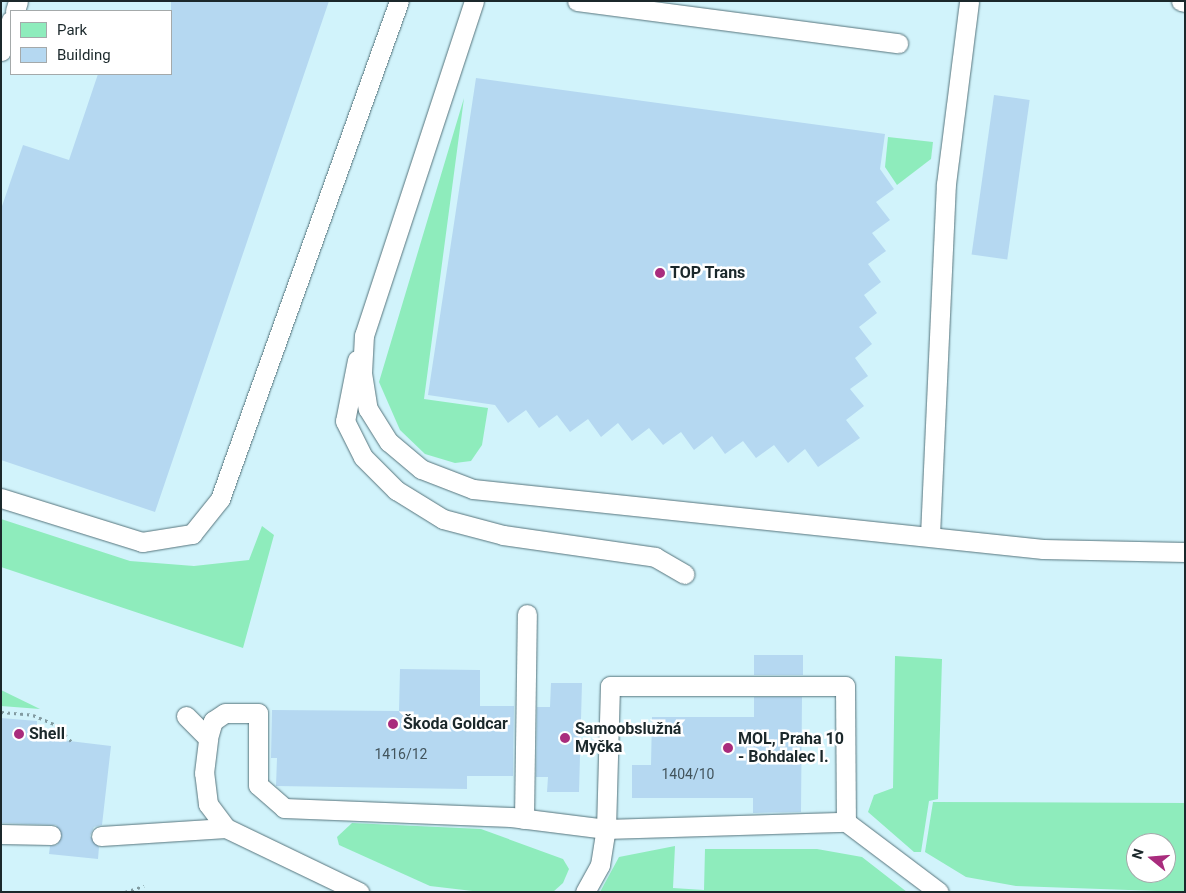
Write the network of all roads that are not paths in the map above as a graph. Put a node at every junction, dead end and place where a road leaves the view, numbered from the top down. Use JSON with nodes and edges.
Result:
{"nodes":[{"id":1,"x":399,"y":1,"type":"edge"},
{"id":2,"x":474,"y":1,"type":"edge"},
{"id":3,"x":577,"y":1,"type":"edge"},
{"id":4,"x":969,"y":1,"type":"edge"},
{"id":5,"x":10,"y":24,"type":"edge"},
{"id":6,"x":898,"y":42,"type":"dead end"},
{"id":7,"x":1,"y":51,"type":"edge"},
{"id":8,"x":364,"y":335,"type":"junction"},
{"id":9,"x":1,"y":498,"type":"edge"},
{"id":10,"x":930,"y":535,"type":"junction"},
{"id":11,"x":1185,"y":552,"type":"edge"},
{"id":12,"x":684,"y":574,"type":"dead end"},
{"id":13,"x":527,"y":614,"type":"dead end"},
{"id":14,"x":186,"y":716,"type":"dead end"},
{"id":15,"x":208,"y":738,"type":"junction"},
{"id":16,"x":524,"y":819,"type":"junction"},
{"id":17,"x":846,"y":822,"type":"junction"},
{"id":18,"x":226,"y":828,"type":"junction"},
{"id":19,"x":606,"y":829,"type":"junction"},
{"id":20,"x":1,"y":834,"type":"edge"},
{"id":21,"x":51,"y":835,"type":"dead end"},
{"id":22,"x":101,"y":836,"type":"dead end"},
{"id":23,"x":359,"y":892,"type":"edge"},
{"id":24,"x":585,"y":892,"type":"edge"},
{"id":25,"x":939,"y":892,"type":"edge"}],
"edges":[{"from":1,"to":9,"type":"lane"},
{"from":2,"to":8,"type":"lane"},
{"from":3,"to":6,"type":"lane"},
{"from":4,"to":10,"type":"lane"},
{"from":5,"to":7,"type":"lane"},
{"from":8,"to":10,"type":"lane"},
{"from":8,"to":12,"type":"lane"},
{"from":10,"to":11,"type":"lane"},
{"from":13,"to":16,"type":"lane"},
{"from":14,"to":15,"type":"lane"},
{"from":15,"to":16,"type":"lane"},
{"from":15,"to":18,"type":"lane"},
{"from":16,"to":19,"type":"lane"},
{"from":17,"to":19,"type":"lane"},
{"from":17,"to":19,"type":"lane"},
{"from":17,"to":25,"type":"lane"},
{"from":18,"to":22,"type":"lane"},
{"from":18,"to":23,"type":"lane"},
{"from":19,"to":24,"type":"lane"},
{"from":20,"to":21,"type":"lane"}]}
